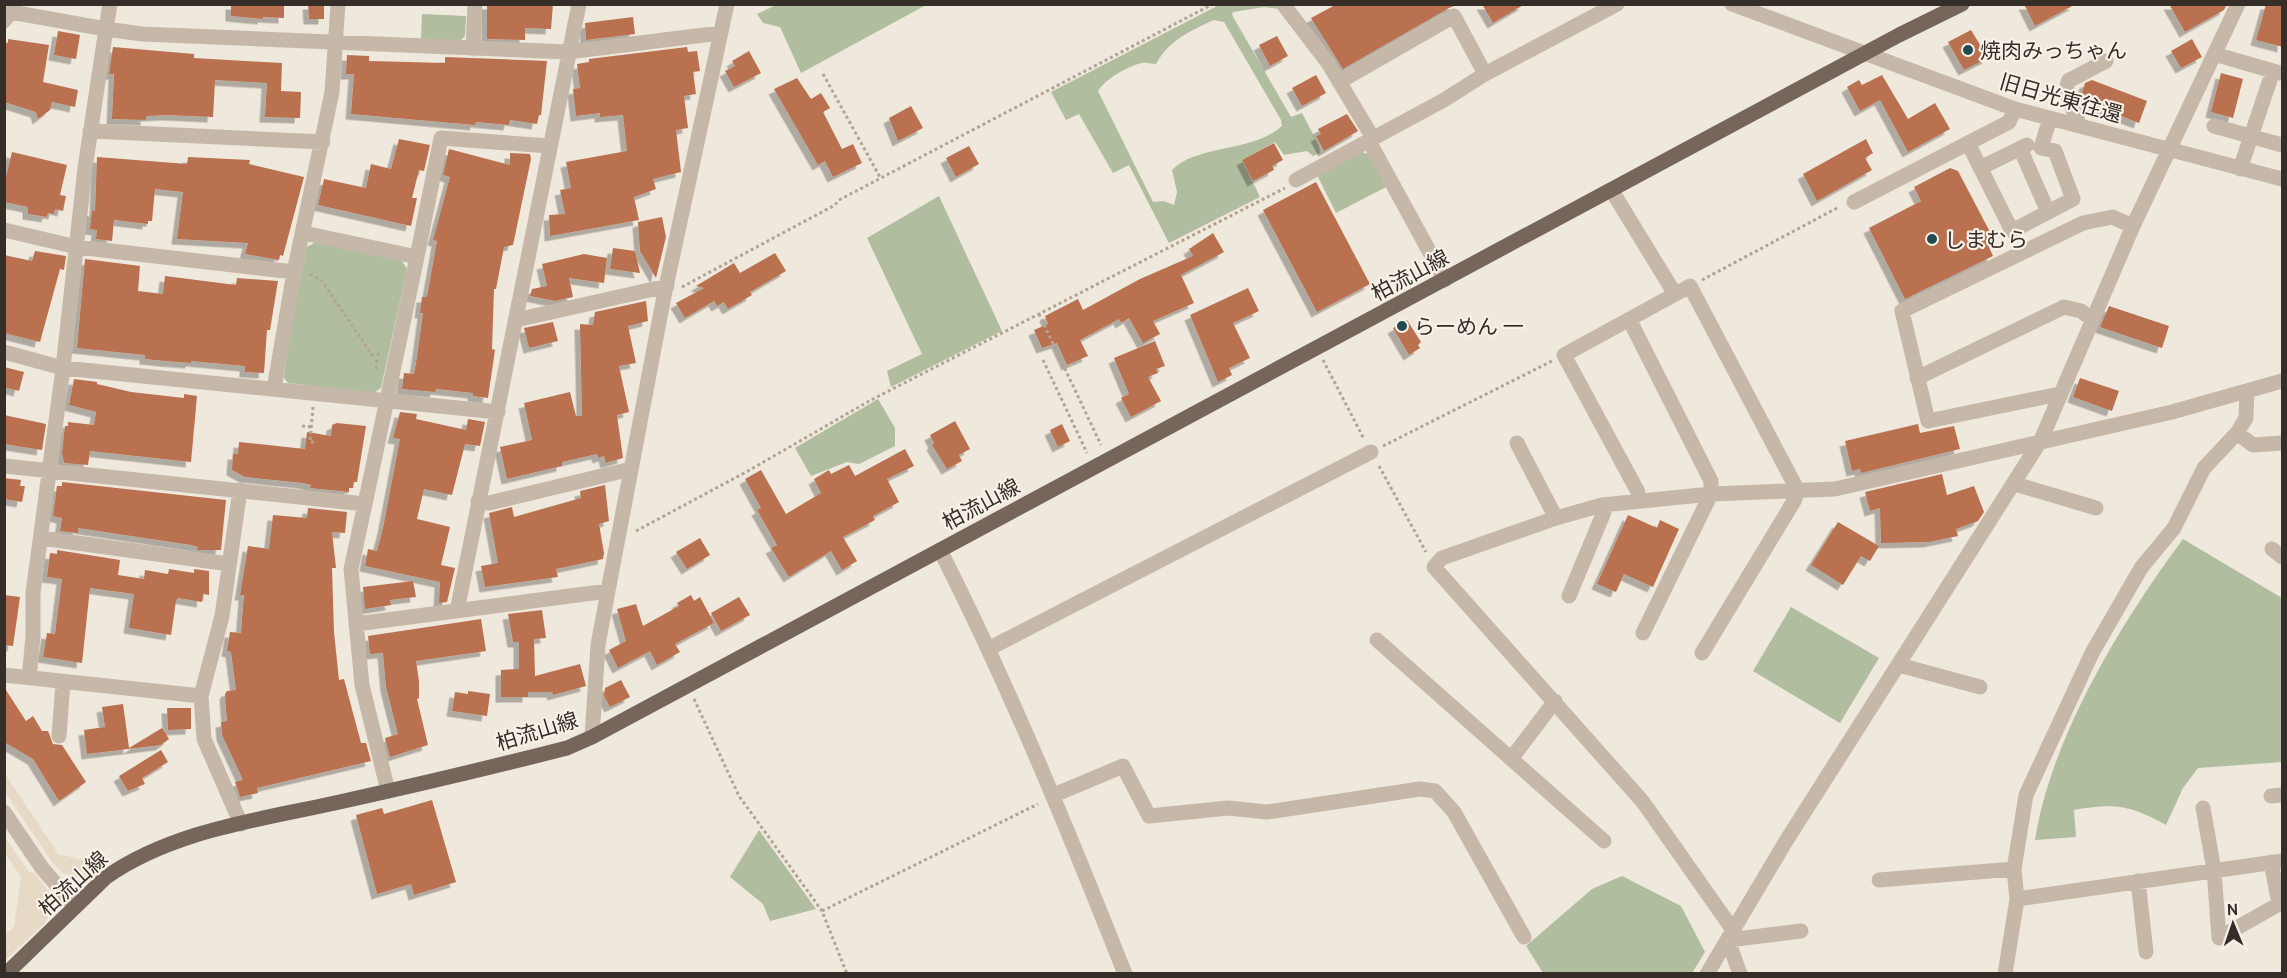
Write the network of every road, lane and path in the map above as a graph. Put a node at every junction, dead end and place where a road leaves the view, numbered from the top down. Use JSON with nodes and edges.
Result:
{"nodes":[{"id":1,"x":110,"y":4,"type":"edge"},
{"id":2,"x":338,"y":4,"type":"edge"},
{"id":3,"x":476,"y":4,"type":"edge"},
{"id":4,"x":579,"y":4,"type":"edge"},
{"id":5,"x":727,"y":4,"type":"edge"},
{"id":6,"x":1213,"y":4,"type":"edge"},
{"id":7,"x":1283,"y":4,"type":"edge"},
{"id":8,"x":1617,"y":4,"type":"edge"},
{"id":9,"x":1732,"y":4,"type":"edge"},
{"id":10,"x":1962,"y":4,"type":"edge"},
{"id":11,"x":2238,"y":4,"type":"edge"},
{"id":12,"x":4,"y":21,"type":"edge"},
{"id":13,"x":106,"y":29,"type":"junction"},
{"id":14,"x":720,"y":33,"type":"junction"},
{"id":15,"x":337,"y":43,"type":"junction"},
{"id":16,"x":473,"y":50,"type":"junction"},
{"id":17,"x":568,"y":52,"type":"junction"},
{"id":18,"x":1866,"y":54,"type":"junction"},
{"id":19,"x":2214,"y":54,"type":"junction"},
{"id":20,"x":2106,"y":61,"type":"dead end"},
{"id":21,"x":2278,"y":73,"type":"edge"},
{"id":22,"x":823,"y":74,"type":"dead end"},
{"id":23,"x":1485,"y":74,"type":"junction"},
{"id":24,"x":1340,"y":82,"type":"junction"},
{"id":25,"x":2015,"y":109,"type":"junction"},
{"id":26,"x":2050,"y":118,"type":"junction"},
{"id":27,"x":2080,"y":126,"type":"junction"},
{"id":28,"x":2214,"y":126,"type":"dead end"},
{"id":29,"x":90,"y":131,"type":"junction"},
{"id":30,"x":2251,"y":136,"type":"junction"},
{"id":31,"x":1371,"y":140,"type":"junction"},
{"id":32,"x":322,"y":142,"type":"junction"},
{"id":33,"x":1968,"y":143,"type":"junction"},
{"id":34,"x":2283,"y":145,"type":"edge"},
{"id":35,"x":549,"y":146,"type":"junction"},
{"id":36,"x":2019,"y":148,"type":"junction"},
{"id":37,"x":2041,"y":148,"type":"junction"},
{"id":38,"x":2168,"y":150,"type":"junction"},
{"id":39,"x":1980,"y":168,"type":"junction"},
{"id":40,"x":2240,"y":169,"type":"junction"},
{"id":41,"x":881,"y":179,"type":"junction"},
{"id":42,"x":2283,"y":179,"type":"edge"},
{"id":43,"x":1296,"y":180,"type":"joint"},
{"id":44,"x":1612,"y":191,"type":"junction"},
{"id":45,"x":2073,"y":199,"type":"junction"},
{"id":46,"x":1854,"y":202,"type":"joint"},
{"id":47,"x":2048,"y":212,"type":"junction"},
{"id":48,"x":2084,"y":223,"type":"junction"},
{"id":49,"x":2133,"y":226,"type":"junction"},
{"id":50,"x":4,"y":230,"type":"edge"},
{"id":51,"x":304,"y":233,"type":"junction"},
{"id":52,"x":77,"y":247,"type":"junction"},
{"id":53,"x":417,"y":256,"type":"junction"},
{"id":54,"x":294,"y":272,"type":"junction"},
{"id":55,"x":1445,"y":280,"type":"junction"},
{"id":56,"x":1690,"y":286,"type":"junction"},
{"id":57,"x":666,"y":291,"type":"junction"},
{"id":58,"x":1675,"y":294,"type":"junction"},
{"id":59,"x":1039,"y":314,"type":"junction"},
{"id":60,"x":516,"y":320,"type":"junction"},
{"id":61,"x":2093,"y":320,"type":"junction"},
{"id":62,"x":1630,"y":321,"type":"junction"},
{"id":63,"x":1317,"y":348,"type":"junction"},
{"id":64,"x":4,"y":352,"type":"edge"},
{"id":65,"x":1564,"y":355,"type":"junction"},
{"id":66,"x":395,"y":356,"type":"junction"},
{"id":67,"x":1043,"y":360,"type":"dead end"},
{"id":68,"x":63,"y":368,"type":"junction"},
{"id":69,"x":1917,"y":378,"type":"junction"},
{"id":70,"x":2283,"y":381,"type":"edge"},
{"id":71,"x":274,"y":389,"type":"junction"},
{"id":72,"x":2247,"y":392,"type":"junction"},
{"id":73,"x":315,"y":394,"type":"junction"},
{"id":74,"x":2059,"y":394,"type":"junction"},
{"id":75,"x":385,"y":401,"type":"junction"},
{"id":76,"x":498,"y":412,"type":"junction"},
{"id":77,"x":302,"y":426,"type":"dead end"},
{"id":78,"x":312,"y":427,"type":"junction"},
{"id":79,"x":2237,"y":433,"type":"junction"},
{"id":80,"x":2041,"y":440,"type":"junction"},
{"id":81,"x":317,"y":442,"type":"dead end"},
{"id":82,"x":1517,"y":442,"type":"dead end"},
{"id":83,"x":2283,"y":443,"type":"edge"},
{"id":84,"x":1371,"y":452,"type":"junction"},
{"id":85,"x":1101,"y":464,"type":"junction"},
{"id":86,"x":4,"y":466,"type":"edge"},
{"id":87,"x":632,"y":470,"type":"junction"},
{"id":88,"x":49,"y":472,"type":"junction"},
{"id":89,"x":2015,"y":484,"type":"junction"},
{"id":90,"x":240,"y":490,"type":"junction"},
{"id":91,"x":1798,"y":491,"type":"junction"},
{"id":92,"x":1711,"y":494,"type":"junction"},
{"id":93,"x":478,"y":501,"type":"junction"},
{"id":94,"x":1638,"y":501,"type":"junction"},
{"id":95,"x":364,"y":504,"type":"junction"},
{"id":96,"x":1602,"y":505,"type":"junction"},
{"id":97,"x":2096,"y":508,"type":"dead end"},
{"id":98,"x":1556,"y":518,"type":"junction"},
{"id":99,"x":42,"y":538,"type":"junction"},
{"id":100,"x":618,"y":541,"type":"junction"},
{"id":101,"x":940,"y":550,"type":"junction"},
{"id":102,"x":229,"y":564,"type":"junction"},
{"id":103,"x":1434,"y":567,"type":"junction"},
{"id":104,"x":608,"y":591,"type":"junction"},
{"id":105,"x":1569,"y":596,"type":"dead end"},
{"id":106,"x":457,"y":611,"type":"junction"},
{"id":107,"x":356,"y":624,"type":"junction"},
{"id":108,"x":1643,"y":633,"type":"dead end"},
{"id":109,"x":1377,"y":640,"type":"dead end"},
{"id":110,"x":990,"y":648,"type":"junction"},
{"id":111,"x":1702,"y":653,"type":"dead end"},
{"id":112,"x":1899,"y":665,"type":"junction"},
{"id":113,"x":4,"y":675,"type":"edge"},
{"id":114,"x":29,"y":678,"type":"junction"},
{"id":115,"x":63,"y":682,"type":"junction"},
{"id":116,"x":688,"y":686,"type":"junction"},
{"id":117,"x":1980,"y":687,"type":"dead end"},
{"id":118,"x":201,"y":696,"type":"junction"},
{"id":119,"x":1555,"y":701,"type":"junction"},
{"id":120,"x":59,"y":736,"type":"dead end"},
{"id":121,"x":592,"y":737,"type":"junction"},
{"id":122,"x":1511,"y":759,"type":"junction"},
{"id":123,"x":388,"y":791,"type":"junction"},
{"id":124,"x":1054,"y":795,"type":"junction"},
{"id":125,"x":2204,"y":808,"type":"dead end"},
{"id":126,"x":4,"y":812,"type":"edge"},
{"id":127,"x":241,"y":824,"type":"junction"},
{"id":128,"x":1604,"y":842,"type":"dead end"},
{"id":129,"x":2277,"y":862,"type":"edge"},
{"id":130,"x":2014,"y":869,"type":"junction"},
{"id":131,"x":2214,"y":870,"type":"junction"},
{"id":132,"x":1879,"y":880,"type":"dead end"},
{"id":133,"x":2138,"y":881,"type":"junction"},
{"id":134,"x":2017,"y":899,"type":"junction"},
{"id":135,"x":75,"y":906,"type":"junction"},
{"id":136,"x":822,"y":911,"type":"junction"},
{"id":137,"x":1801,"y":931,"type":"dead end"},
{"id":138,"x":1730,"y":935,"type":"junction"},
{"id":139,"x":1524,"y":937,"type":"dead end"},
{"id":140,"x":2146,"y":952,"type":"dead end"},
{"id":141,"x":2002,"y":973,"type":"edge"},
{"id":142,"x":6,"y":974,"type":"edge"},
{"id":143,"x":847,"y":974,"type":"edge"},
{"id":144,"x":1125,"y":974,"type":"edge"},
{"id":145,"x":1707,"y":974,"type":"edge"},
{"id":146,"x":1740,"y":974,"type":"edge"}],
"edges":[{"from":1,"to":13,"type":"street"},
{"from":2,"to":15,"type":"street"},
{"from":3,"to":16,"type":"street"},
{"from":4,"to":17,"type":"street"},
{"from":5,"to":14,"type":"street"},
{"from":6,"to":41,"type":"path"},
{"from":7,"to":24,"type":"street"},
{"from":8,"to":23,"type":"street"},
{"from":9,"to":18,"type":"street","name":"旧日光東往還"},
{"from":10,"to":18,"type":"main road","name":"柏流山線"},
{"from":11,"to":19,"type":"street"},
{"from":12,"to":13,"type":"street"},
{"from":13,"to":15,"type":"street"},
{"from":13,"to":29,"type":"street"},
{"from":14,"to":17,"type":"street"},
{"from":14,"to":57,"type":"street"},
{"from":15,"to":16,"type":"street"},
{"from":15,"to":32,"type":"street"},
{"from":16,"to":17,"type":"street"},
{"from":17,"to":35,"type":"street"},
{"from":18,"to":25,"type":"street","name":"旧日光東往還"},
{"from":18,"to":44,"type":"main road","name":"柏流山線"},
{"from":19,"to":21,"type":"street"},
{"from":19,"to":38,"type":"street"},
{"from":20,"to":27,"type":"street"},
{"from":21,"to":30,"type":"street"},
{"from":22,"to":41,"type":"path"},
{"from":23,"to":24,"type":"street"},
{"from":23,"to":31,"type":"street"},
{"from":24,"to":31,"type":"street"},
{"from":25,"to":26,"type":"street","name":"旧日光東往還"},
{"from":25,"to":33,"type":"street"},
{"from":26,"to":27,"type":"street","name":"旧日光東往還"},
{"from":26,"to":37,"type":"street"},
{"from":27,"to":38,"type":"street","name":"旧日光東往還"},
{"from":28,"to":30,"type":"street"},
{"from":29,"to":32,"type":"street"},
{"from":29,"to":52,"type":"street"},
{"from":30,"to":34,"type":"street"},
{"from":30,"to":40,"type":"street"},
{"from":31,"to":43,"type":"street"},
{"from":31,"to":55,"type":"street"},
{"from":32,"to":51,"type":"street"},
{"from":33,"to":39,"type":"street"},
{"from":33,"to":46,"type":"street"},
{"from":35,"to":53,"type":"street"},
{"from":35,"to":60,"type":"street"},
{"from":36,"to":37,"type":"street"},
{"from":36,"to":39,"type":"street"},
{"from":36,"to":47,"type":"street"},
{"from":37,"to":45,"type":"street"},
{"from":38,"to":40,"type":"street","name":"旧日光東往還"},
{"from":38,"to":49,"type":"street"},
{"from":39,"to":47,"type":"street"},
{"from":40,"to":42,"type":"street","name":"旧日光東往還"},
{"from":41,"to":57,"type":"path"},
{"from":43,"to":59,"type":"path"},
{"from":44,"to":55,"type":"main road","name":"柏流山線"},
{"from":44,"to":58,"type":"street"},
{"from":45,"to":47,"type":"street"},
{"from":45,"to":48,"type":"street"},
{"from":46,"to":56,"type":"path"},
{"from":48,"to":49,"type":"street"},
{"from":48,"to":69,"type":"street"},
{"from":49,"to":61,"type":"street"},
{"from":50,"to":52,"type":"street"},
{"from":51,"to":53,"type":"street"},
{"from":51,"to":54,"type":"street"},
{"from":52,"to":54,"type":"street"},
{"from":52,"to":68,"type":"street"},
{"from":53,"to":66,"type":"street"},
{"from":54,"to":66,"type":"path"},
{"from":54,"to":71,"type":"street"},
{"from":55,"to":63,"type":"main road","name":"柏流山線"},
{"from":56,"to":58,"type":"street"},
{"from":56,"to":91,"type":"street"},
{"from":57,"to":60,"type":"street"},
{"from":57,"to":87,"type":"street"},
{"from":58,"to":62,"type":"street"},
{"from":59,"to":85,"type":"path"},
{"from":59,"to":100,"type":"path"},
{"from":60,"to":76,"type":"street"},
{"from":61,"to":69,"type":"street"},
{"from":61,"to":74,"type":"street"},
{"from":62,"to":65,"type":"street"},
{"from":62,"to":92,"type":"street"},
{"from":63,"to":84,"type":"path"},
{"from":63,"to":85,"type":"main road","name":"柏流山線"},
{"from":64,"to":68,"type":"street"},
{"from":65,"to":84,"type":"path"},
{"from":65,"to":94,"type":"street"},
{"from":66,"to":75,"type":"street"},
{"from":67,"to":85,"type":"path"},
{"from":68,"to":71,"type":"street"},
{"from":68,"to":88,"type":"street"},
{"from":69,"to":74,"type":"street"},
{"from":70,"to":72,"type":"street"},
{"from":71,"to":73,"type":"street"},
{"from":72,"to":79,"type":"street"},
{"from":72,"to":80,"type":"street"},
{"from":73,"to":75,"type":"street"},
{"from":73,"to":78,"type":"path"},
{"from":74,"to":80,"type":"street"},
{"from":75,"to":76,"type":"street"},
{"from":75,"to":95,"type":"street"},
{"from":76,"to":93,"type":"street"},
{"from":77,"to":78,"type":"path"},
{"from":78,"to":81,"type":"path"},
{"from":79,"to":83,"type":"street"},
{"from":79,"to":130,"type":"street"},
{"from":80,"to":89,"type":"street"},
{"from":80,"to":91,"type":"street"},
{"from":82,"to":98,"type":"street"},
{"from":84,"to":103,"type":"path"},
{"from":84,"to":110,"type":"street"},
{"from":85,"to":101,"type":"main road","name":"柏流山線"},
{"from":86,"to":88,"type":"street"},
{"from":87,"to":93,"type":"street"},
{"from":87,"to":100,"type":"street"},
{"from":88,"to":90,"type":"street"},
{"from":88,"to":99,"type":"street"},
{"from":89,"to":97,"type":"street"},
{"from":89,"to":112,"type":"street"},
{"from":90,"to":95,"type":"street"},
{"from":90,"to":102,"type":"street"},
{"from":91,"to":92,"type":"street"},
{"from":91,"to":111,"type":"street"},
{"from":92,"to":94,"type":"street"},
{"from":92,"to":108,"type":"street"},
{"from":93,"to":106,"type":"street"},
{"from":94,"to":96,"type":"street"},
{"from":95,"to":107,"type":"street"},
{"from":96,"to":98,"type":"street"},
{"from":96,"to":105,"type":"street"},
{"from":98,"to":103,"type":"street"},
{"from":99,"to":102,"type":"street"},
{"from":99,"to":114,"type":"street"},
{"from":100,"to":104,"type":"street"},
{"from":101,"to":110,"type":"street"},
{"from":101,"to":116,"type":"main road","name":"柏流山線"},
{"from":102,"to":118,"type":"street"},
{"from":103,"to":119,"type":"street"},
{"from":104,"to":106,"type":"street"},
{"from":104,"to":121,"type":"street"},
{"from":106,"to":107,"type":"street"},
{"from":107,"to":123,"type":"street"},
{"from":109,"to":122,"type":"street"},
{"from":110,"to":124,"type":"street"},
{"from":112,"to":117,"type":"street"},
{"from":112,"to":138,"type":"street"},
{"from":113,"to":114,"type":"street"},
{"from":114,"to":115,"type":"street"},
{"from":115,"to":118,"type":"street"},
{"from":115,"to":120,"type":"street"},
{"from":116,"to":121,"type":"main road","name":"柏流山線"},
{"from":116,"to":136,"type":"path"},
{"from":118,"to":127,"type":"street"},
{"from":119,"to":122,"type":"street"},
{"from":119,"to":138,"type":"street"},
{"from":121,"to":123,"type":"main road","name":"柏流山線"},
{"from":122,"to":128,"type":"street"},
{"from":123,"to":127,"type":"main road","name":"柏流山線"},
{"from":124,"to":136,"type":"path"},
{"from":124,"to":139,"type":"street"},
{"from":124,"to":144,"type":"street"},
{"from":125,"to":131,"type":"street"},
{"from":126,"to":135,"type":"street"},
{"from":127,"to":135,"type":"main road","name":"柏流山線"},
{"from":129,"to":131,"type":"street"},
{"from":129,"to":131,"type":"street"},
{"from":130,"to":132,"type":"street"},
{"from":130,"to":134,"type":"street"},
{"from":131,"to":133,"type":"street"},
{"from":133,"to":134,"type":"street"},
{"from":133,"to":140,"type":"street"},
{"from":134,"to":141,"type":"street"},
{"from":135,"to":142,"type":"main road","name":"柏流山線"},
{"from":136,"to":143,"type":"path"},
{"from":137,"to":138,"type":"street"},
{"from":138,"to":145,"type":"street"},
{"from":138,"to":146,"type":"street"}]}
